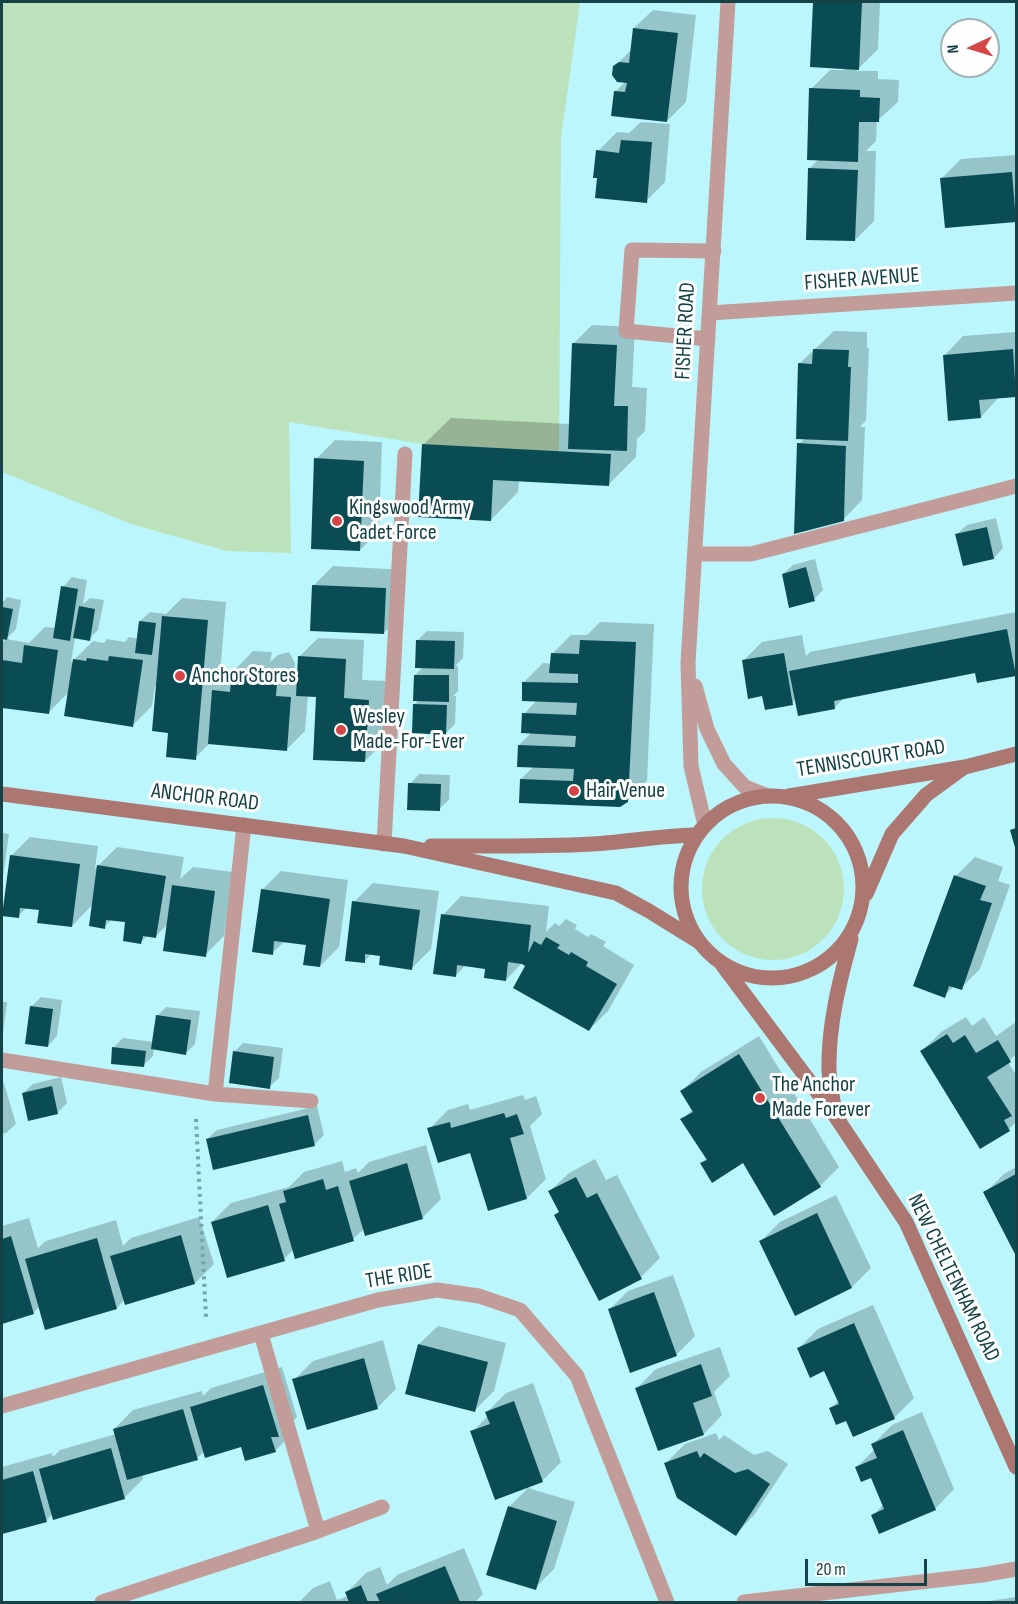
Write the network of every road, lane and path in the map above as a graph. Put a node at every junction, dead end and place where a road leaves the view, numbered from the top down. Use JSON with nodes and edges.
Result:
{"nodes":[{"id":1,"x":728,"y":2,"type":"edge"},
{"id":2,"x":714,"y":250,"type":"junction"},
{"id":3,"x":1017,"y":293,"type":"edge"},
{"id":4,"x":710,"y":313,"type":"junction"},
{"id":5,"x":708,"y":339,"type":"junction"},
{"id":6,"x":405,"y":454,"type":"dead end"},
{"id":7,"x":1017,"y":486,"type":"edge"},
{"id":8,"x":696,"y":554,"type":"junction"},
{"id":9,"x":688,"y":663,"type":"junction"},
{"id":10,"x":1017,"y":754,"type":"edge"},
{"id":11,"x":965,"y":767,"type":"junction"},
{"id":12,"x":2,"y":795,"type":"edge"},
{"id":13,"x":776,"y":796,"type":"junction"},
{"id":14,"x":704,"y":821,"type":"junction"},
{"id":15,"x":244,"y":825,"type":"junction"},
{"id":16,"x":693,"y":835,"type":"junction"},
{"id":17,"x":384,"y":844,"type":"junction"},
{"id":18,"x":404,"y":846,"type":"junction"},
{"id":19,"x":863,"y":901,"type":"junction"},
{"id":20,"x":853,"y":930,"type":"junction"},
{"id":21,"x":699,"y":942,"type":"junction"},
{"id":22,"x":722,"y":963,"type":"junction"},
{"id":23,"x":2,"y":1060,"type":"edge"},
{"id":24,"x":194,"y":1090,"type":"junction"},
{"id":25,"x":215,"y":1094,"type":"junction"},
{"id":26,"x":311,"y":1101,"type":"dead end"},
{"id":27,"x":836,"y":1117,"type":"junction"},
{"id":28,"x":261,"y":1334,"type":"junction"},
{"id":29,"x":207,"y":1349,"type":"junction"},
{"id":30,"x":2,"y":1406,"type":"edge"},
{"id":31,"x":1017,"y":1467,"type":"edge"},
{"id":32,"x":382,"y":1507,"type":"dead end"},
{"id":33,"x":318,"y":1531,"type":"junction"},
{"id":34,"x":1017,"y":1569,"type":"edge"},
{"id":35,"x":102,"y":1602,"type":"edge"},
{"id":36,"x":667,"y":1602,"type":"edge"},
{"id":37,"x":744,"y":1602,"type":"edge"}],
"edges":[{"from":1,"to":2,"type":"street","name":"FISHER ROAD"},
{"from":2,"to":4,"type":"street","name":"FISHER ROAD"},
{"from":2,"to":5,"type":"street"},
{"from":3,"to":4,"type":"street","name":"FISHER AVENUE"},
{"from":4,"to":5,"type":"street","name":"FISHER ROAD"},
{"from":5,"to":8,"type":"street","name":"FISHER ROAD"},
{"from":6,"to":17,"type":"street"},
{"from":7,"to":8,"type":"street"},
{"from":8,"to":9,"type":"street","name":"FISHER ROAD"},
{"from":9,"to":13,"type":"street","name":"FISHER ROAD"},
{"from":9,"to":14,"type":"street","name":"FISHER ROAD"},
{"from":10,"to":11,"type":"street","name":"TENNISCOURT ROAD"},
{"from":11,"to":13,"type":"street","name":"TENNISCOURT ROAD"},
{"from":11,"to":19,"type":"street","name":"TENNISCOURT ROAD"},
{"from":12,"to":15,"type":"street","name":"ANCHOR ROAD"},
{"from":13,"to":14,"type":"street"},
{"from":13,"to":19,"type":"street"},
{"from":14,"to":16,"type":"street"},
{"from":15,"to":17,"type":"street","name":"ANCHOR ROAD"},
{"from":15,"to":25,"type":"street"},
{"from":16,"to":18,"type":"street","name":"ANCHOR ROAD"},
{"from":16,"to":21,"type":"street"},
{"from":17,"to":18,"type":"street","name":"ANCHOR ROAD"},
{"from":18,"to":21,"type":"street","name":"ANCHOR ROAD"},
{"from":19,"to":20,"type":"street"},
{"from":20,"to":22,"type":"street"},
{"from":20,"to":27,"type":"street","name":"NEW CHELTENHAM ROAD"},
{"from":21,"to":22,"type":"street"},
{"from":22,"to":27,"type":"street","name":"NEW CHELTENHAM ROAD"},
{"from":23,"to":24,"type":"street"},
{"from":24,"to":25,"type":"street"},
{"from":24,"to":29,"type":"path"},
{"from":25,"to":26,"type":"street"},
{"from":27,"to":31,"type":"street","name":"NEW CHELTENHAM ROAD"},
{"from":28,"to":29,"type":"street","name":"THE RIDE"},
{"from":28,"to":33,"type":"street"},
{"from":28,"to":36,"type":"street","name":"THE RIDE"},
{"from":29,"to":30,"type":"street","name":"THE RIDE"},
{"from":32,"to":33,"type":"street"},
{"from":33,"to":35,"type":"street"},
{"from":34,"to":37,"type":"street"}]}
